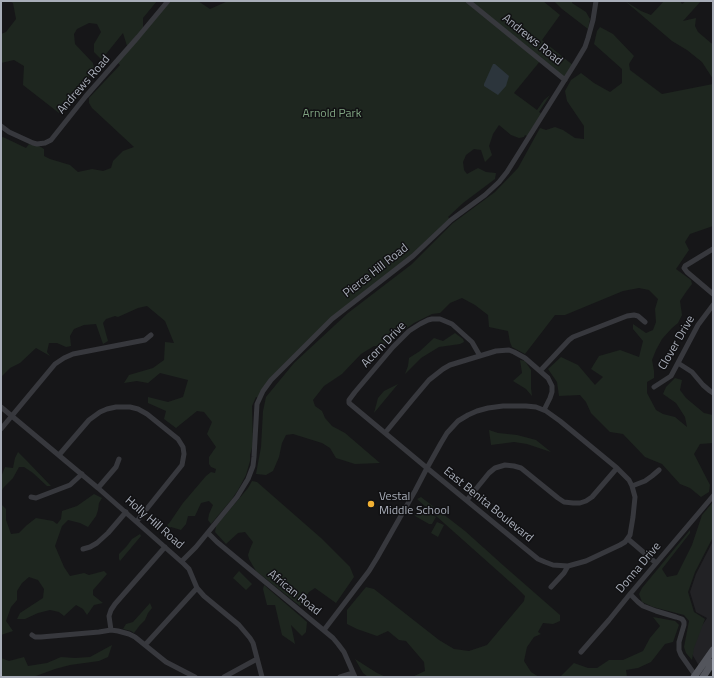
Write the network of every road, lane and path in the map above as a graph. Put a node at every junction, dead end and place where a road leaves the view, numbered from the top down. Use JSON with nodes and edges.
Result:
{"nodes":[{"id":1,"x":168,"y":1,"type":"edge"},
{"id":2,"x":468,"y":1,"type":"edge"},
{"id":3,"x":596,"y":1,"type":"edge"},
{"id":4,"x":565,"y":80,"type":"junction"},
{"id":5,"x":1,"y":127,"type":"edge"},
{"id":6,"x":713,"y":249,"type":"edge"},
{"id":7,"x":713,"y":294,"type":"edge"},
{"id":8,"x":713,"y":305,"type":"edge"},
{"id":9,"x":645,"y":322,"type":"dead end"},
{"id":10,"x":151,"y":335,"type":"dead end"},
{"id":11,"x":480,"y":356,"type":"junction"},
{"id":12,"x":678,"y":363,"type":"junction"},
{"id":13,"x":540,"y":371,"type":"junction"},
{"id":14,"x":654,"y":387,"type":"dead end"},
{"id":15,"x":713,"y":393,"type":"edge"},
{"id":16,"x":350,"y":404,"type":"joint"},
{"id":17,"x":1,"y":407,"type":"edge"},
{"id":18,"x":544,"y":410,"type":"junction"},
{"id":19,"x":12,"y":416,"type":"junction"},
{"id":20,"x":1,"y":429,"type":"edge"},
{"id":21,"x":385,"y":433,"type":"junction"},
{"id":22,"x":59,"y":455,"type":"junction"},
{"id":23,"x":119,"y":459,"type":"dead end"},
{"id":24,"x":427,"y":468,"type":"junction"},
{"id":25,"x":617,"y":468,"type":"junction"},
{"id":26,"x":659,"y":470,"type":"dead end"},
{"id":27,"x":82,"y":474,"type":"junction"},
{"id":28,"x":632,"y":486,"type":"junction"},
{"id":29,"x":98,"y":488,"type":"junction"},
{"id":30,"x":713,"y":496,"type":"edge"},
{"id":31,"x":30,"y":497,"type":"dead end"},
{"id":32,"x":466,"y":500,"type":"junction"},
{"id":33,"x":126,"y":512,"type":"junction"},
{"id":34,"x":137,"y":521,"type":"junction"},
{"id":35,"x":208,"y":533,"type":"junction"},
{"id":36,"x":628,"y":539,"type":"junction"},
{"id":37,"x":165,"y":547,"type":"junction"},
{"id":38,"x":83,"y":549,"type":"dead end"},
{"id":39,"x":182,"y":561,"type":"junction"},
{"id":40,"x":656,"y":563,"type":"junction"},
{"id":41,"x":568,"y":566,"type":"junction"},
{"id":42,"x":551,"y":587,"type":"dead end"},
{"id":43,"x":197,"y":588,"type":"junction"},
{"id":44,"x":630,"y":594,"type":"junction"},
{"id":45,"x":111,"y":630,"type":"junction"},
{"id":46,"x":324,"y":630,"type":"junction"},
{"id":47,"x":32,"y":635,"type":"dead end"},
{"id":48,"x":145,"y":645,"type":"junction"},
{"id":49,"x":713,"y":650,"type":"edge"},
{"id":50,"x":581,"y":652,"type":"dead end"},
{"id":51,"x":257,"y":659,"type":"junction"},
{"id":52,"x":713,"y":662,"type":"edge"},
{"id":53,"x":354,"y":675,"type":"edge"},
{"id":54,"x":697,"y":676,"type":"edge"},
{"id":55,"x":195,"y":677,"type":"edge"},
{"id":56,"x":224,"y":677,"type":"edge"},
{"id":57,"x":262,"y":677,"type":"edge"},
{"id":58,"x":340,"y":677,"type":"edge"}],
"edges":[{"from":1,"to":5,"type":"street","name":"Andrews Road"},
{"from":2,"to":4,"type":"street","name":"Andrews Road"},
{"from":3,"to":4,"type":"street","name":"Pierce Hill Road"},
{"from":4,"to":35,"type":"street","name":"Pierce Hill Road"},
{"from":6,"to":7,"type":"street"},
{"from":8,"to":12,"type":"street","name":"Clover Drive"},
{"from":9,"to":13,"type":"street"},
{"from":10,"to":19,"type":"street"},
{"from":11,"to":13,"type":"street"},
{"from":11,"to":16,"type":"street","name":"Acorn Drive"},
{"from":11,"to":21,"type":"street"},
{"from":12,"to":14,"type":"street","name":"Clover Drive"},
{"from":12,"to":15,"type":"street"},
{"from":13,"to":18,"type":"street"},
{"from":16,"to":21,"type":"street","name":"East Benita Boulevard"},
{"from":17,"to":19,"type":"street","name":"Holly Hill Road"},
{"from":18,"to":24,"type":"street"},
{"from":18,"to":25,"type":"street"},
{"from":19,"to":20,"type":"street"},
{"from":19,"to":22,"type":"street","name":"Holly Hill Road"},
{"from":21,"to":24,"type":"street","name":"East Benita Boulevard"},
{"from":22,"to":27,"type":"street","name":"Holly Hill Road"},
{"from":22,"to":34,"type":"street"},
{"from":23,"to":29,"type":"street"},
{"from":24,"to":32,"type":"street","name":"East Benita Boulevard"},
{"from":24,"to":46,"type":"street"},
{"from":25,"to":28,"type":"street"},
{"from":25,"to":32,"type":"street"},
{"from":26,"to":28,"type":"street"},
{"from":27,"to":29,"type":"street","name":"Holly Hill Road"},
{"from":27,"to":31,"type":"street"},
{"from":28,"to":36,"type":"street"},
{"from":29,"to":33,"type":"street","name":"Holly Hill Road"},
{"from":30,"to":40,"type":"street","name":"Donna Drive"},
{"from":32,"to":41,"type":"street","name":"East Benita Boulevard"},
{"from":33,"to":34,"type":"street","name":"Holly Hill Road"},
{"from":33,"to":38,"type":"street"},
{"from":34,"to":37,"type":"street","name":"Holly Hill Road"},
{"from":35,"to":39,"type":"street","name":"Pierce Hill Road"},
{"from":35,"to":46,"type":"street","name":"African Road"},
{"from":36,"to":40,"type":"street"},
{"from":36,"to":41,"type":"street","name":"East Benita Boulevard"},
{"from":37,"to":39,"type":"street","name":"Holly Hill Road"},
{"from":37,"to":45,"type":"street"},
{"from":39,"to":43,"type":"street","name":"Holly Hill Road"},
{"from":40,"to":44,"type":"street","name":"Donna Drive"},
{"from":41,"to":42,"type":"street"},
{"from":43,"to":48,"type":"street"},
{"from":43,"to":51,"type":"street","name":"Holly Hill Road"},
{"from":44,"to":50,"type":"street","name":"Donna Drive"},
{"from":44,"to":54,"type":"street"},
{"from":45,"to":47,"type":"street"},
{"from":45,"to":48,"type":"street"},
{"from":46,"to":53,"type":"street","name":"African Road"},
{"from":48,"to":55,"type":"street"},
{"from":49,"to":54,"type":"main road"},
{"from":51,"to":56,"type":"street"},
{"from":51,"to":57,"type":"street","name":"Holly Hill Road"},
{"from":52,"to":54,"type":"main road"},
{"from":53,"to":58,"type":"street"}]}
